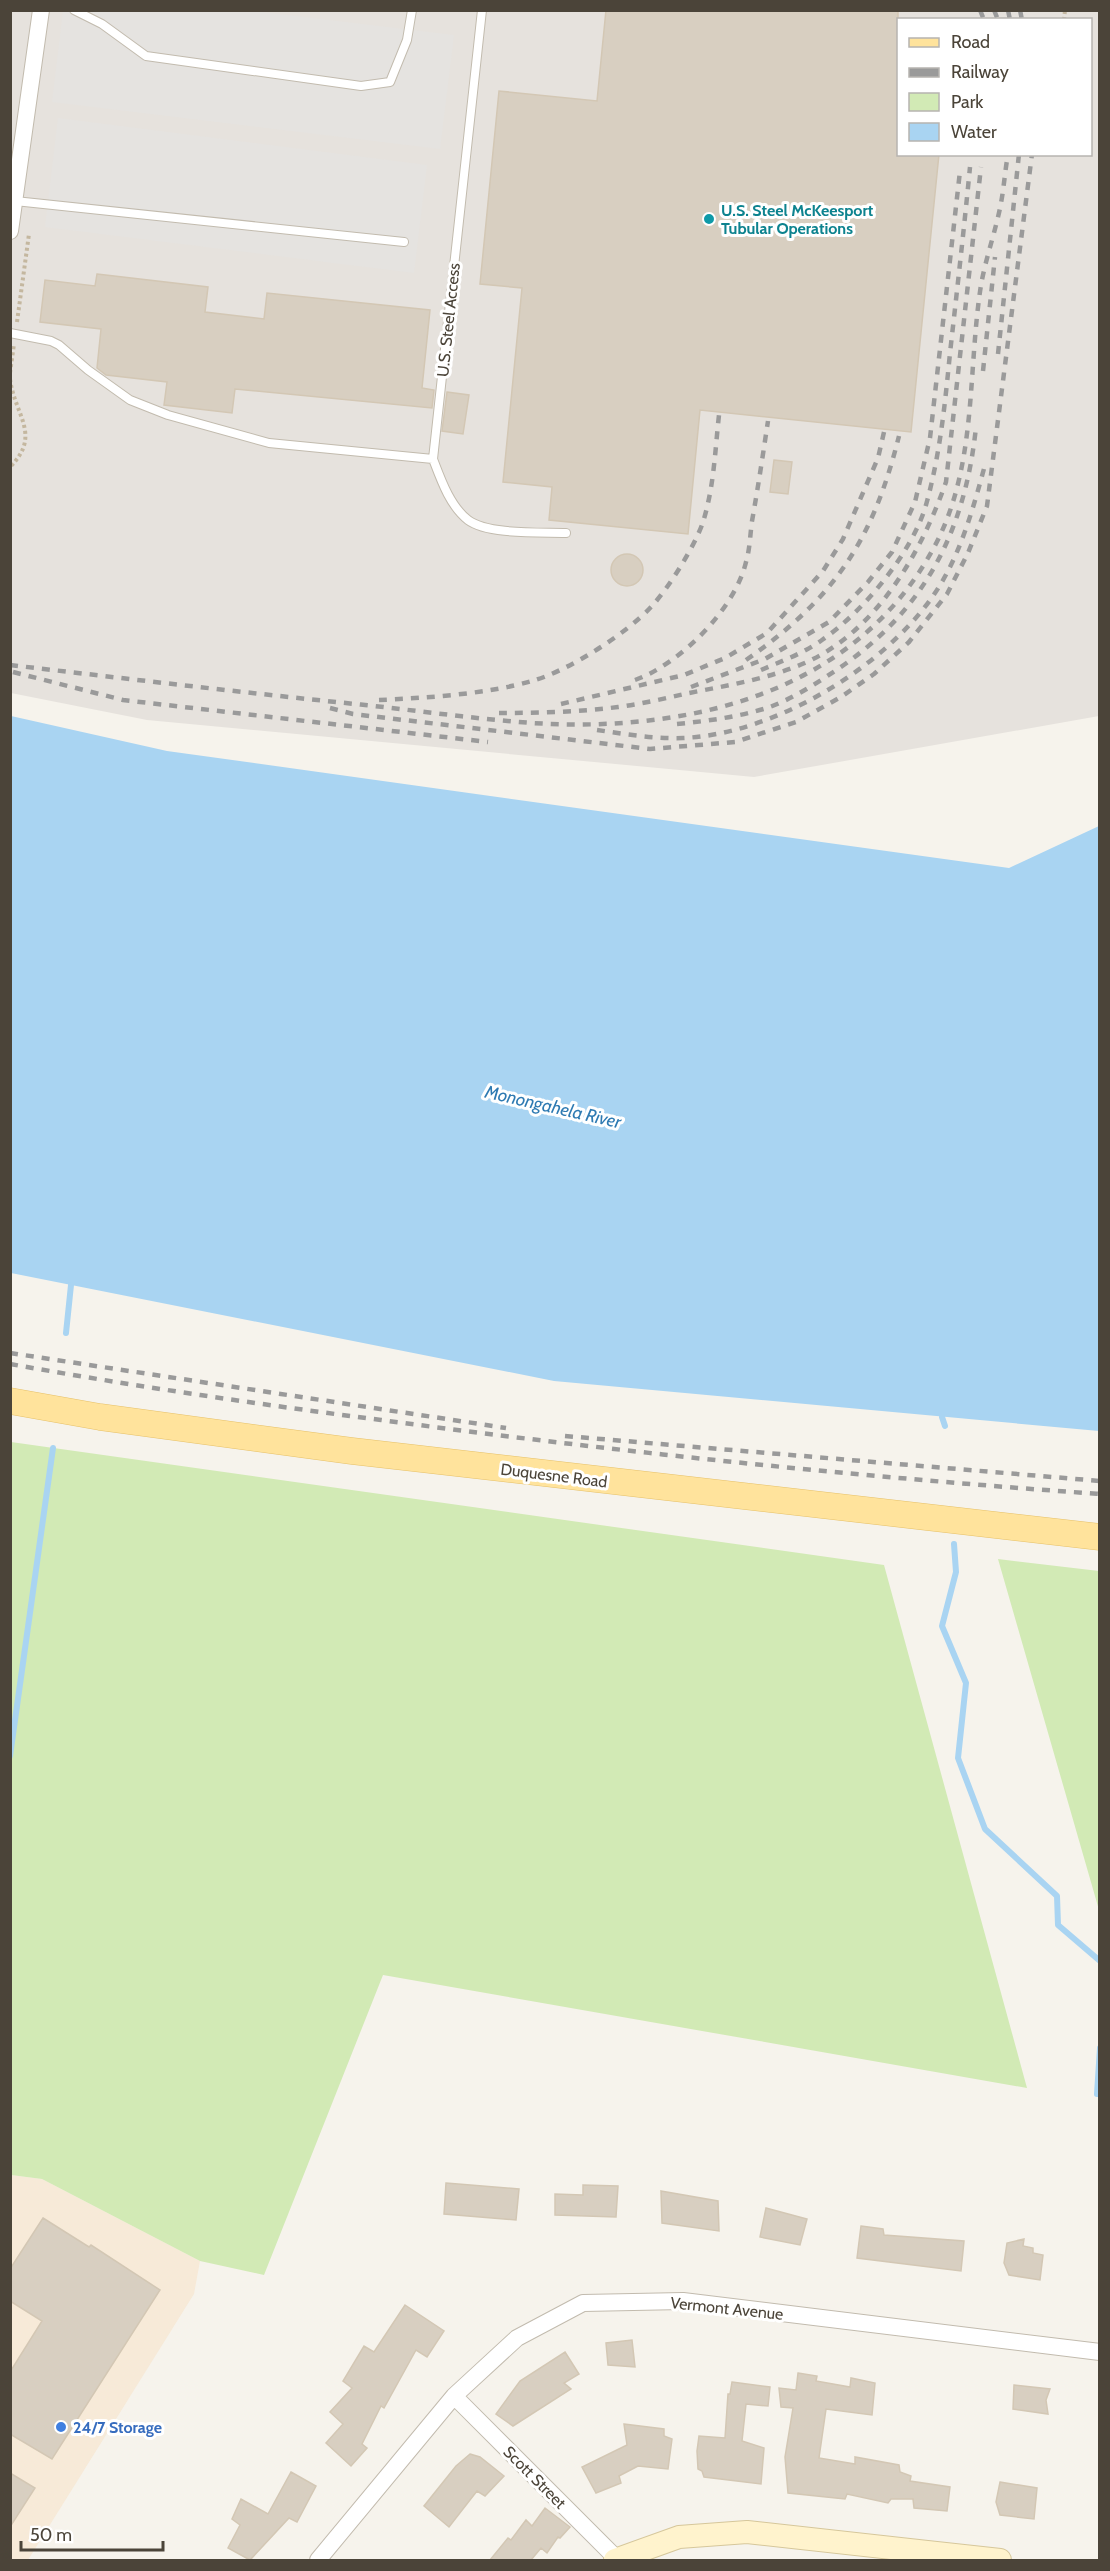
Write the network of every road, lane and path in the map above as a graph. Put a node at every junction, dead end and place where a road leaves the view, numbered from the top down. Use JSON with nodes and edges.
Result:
{"nodes":[{"id":1,"x":41,"y":10,"type":"edge"},
{"id":2,"x":74,"y":10,"type":"edge"},
{"id":3,"x":412,"y":10,"type":"edge"},
{"id":4,"x":482,"y":10,"type":"edge"},
{"id":5,"x":15,"y":201,"type":"junction"},
{"id":6,"x":10,"y":231,"type":"edge"},
{"id":7,"x":404,"y":242,"type":"dead end"},
{"id":8,"x":10,"y":333,"type":"edge"},
{"id":9,"x":10,"y":379,"type":"edge"},
{"id":10,"x":433,"y":459,"type":"junction"},
{"id":11,"x":10,"y":467,"type":"edge"},
{"id":12,"x":566,"y":533,"type":"dead end"},
{"id":13,"x":10,"y":1401,"type":"edge"},
{"id":14,"x":1100,"y":1538,"type":"edge"},
{"id":15,"x":1100,"y":2352,"type":"edge"},
{"id":16,"x":454,"y":2396,"type":"junction"},
{"id":17,"x":318,"y":2560,"type":"edge"},
{"id":18,"x":616,"y":2560,"type":"edge"},
{"id":19,"x":1000,"y":2560,"type":"edge"}],
"edges":[{"from":1,"to":5,"type":"street"},
{"from":2,"to":3,"type":"lane"},
{"from":4,"to":10,"type":"lane","name":"U.S. Steel Access"},
{"from":5,"to":6,"type":"street"},
{"from":5,"to":7,"type":"lane"},
{"from":8,"to":10,"type":"lane"},
{"from":9,"to":11,"type":"path"},
{"from":10,"to":12,"type":"lane","name":"U.S. Steel Access"},
{"from":13,"to":14,"type":"main road","name":"Duquesne Road"},
{"from":15,"to":16,"type":"street","name":"Vermont Avenue"},
{"from":16,"to":17,"type":"street","name":"Vermont Avenue"},
{"from":16,"to":18,"type":"street","name":"Scott Street"},
{"from":18,"to":19,"type":"street"}]}
